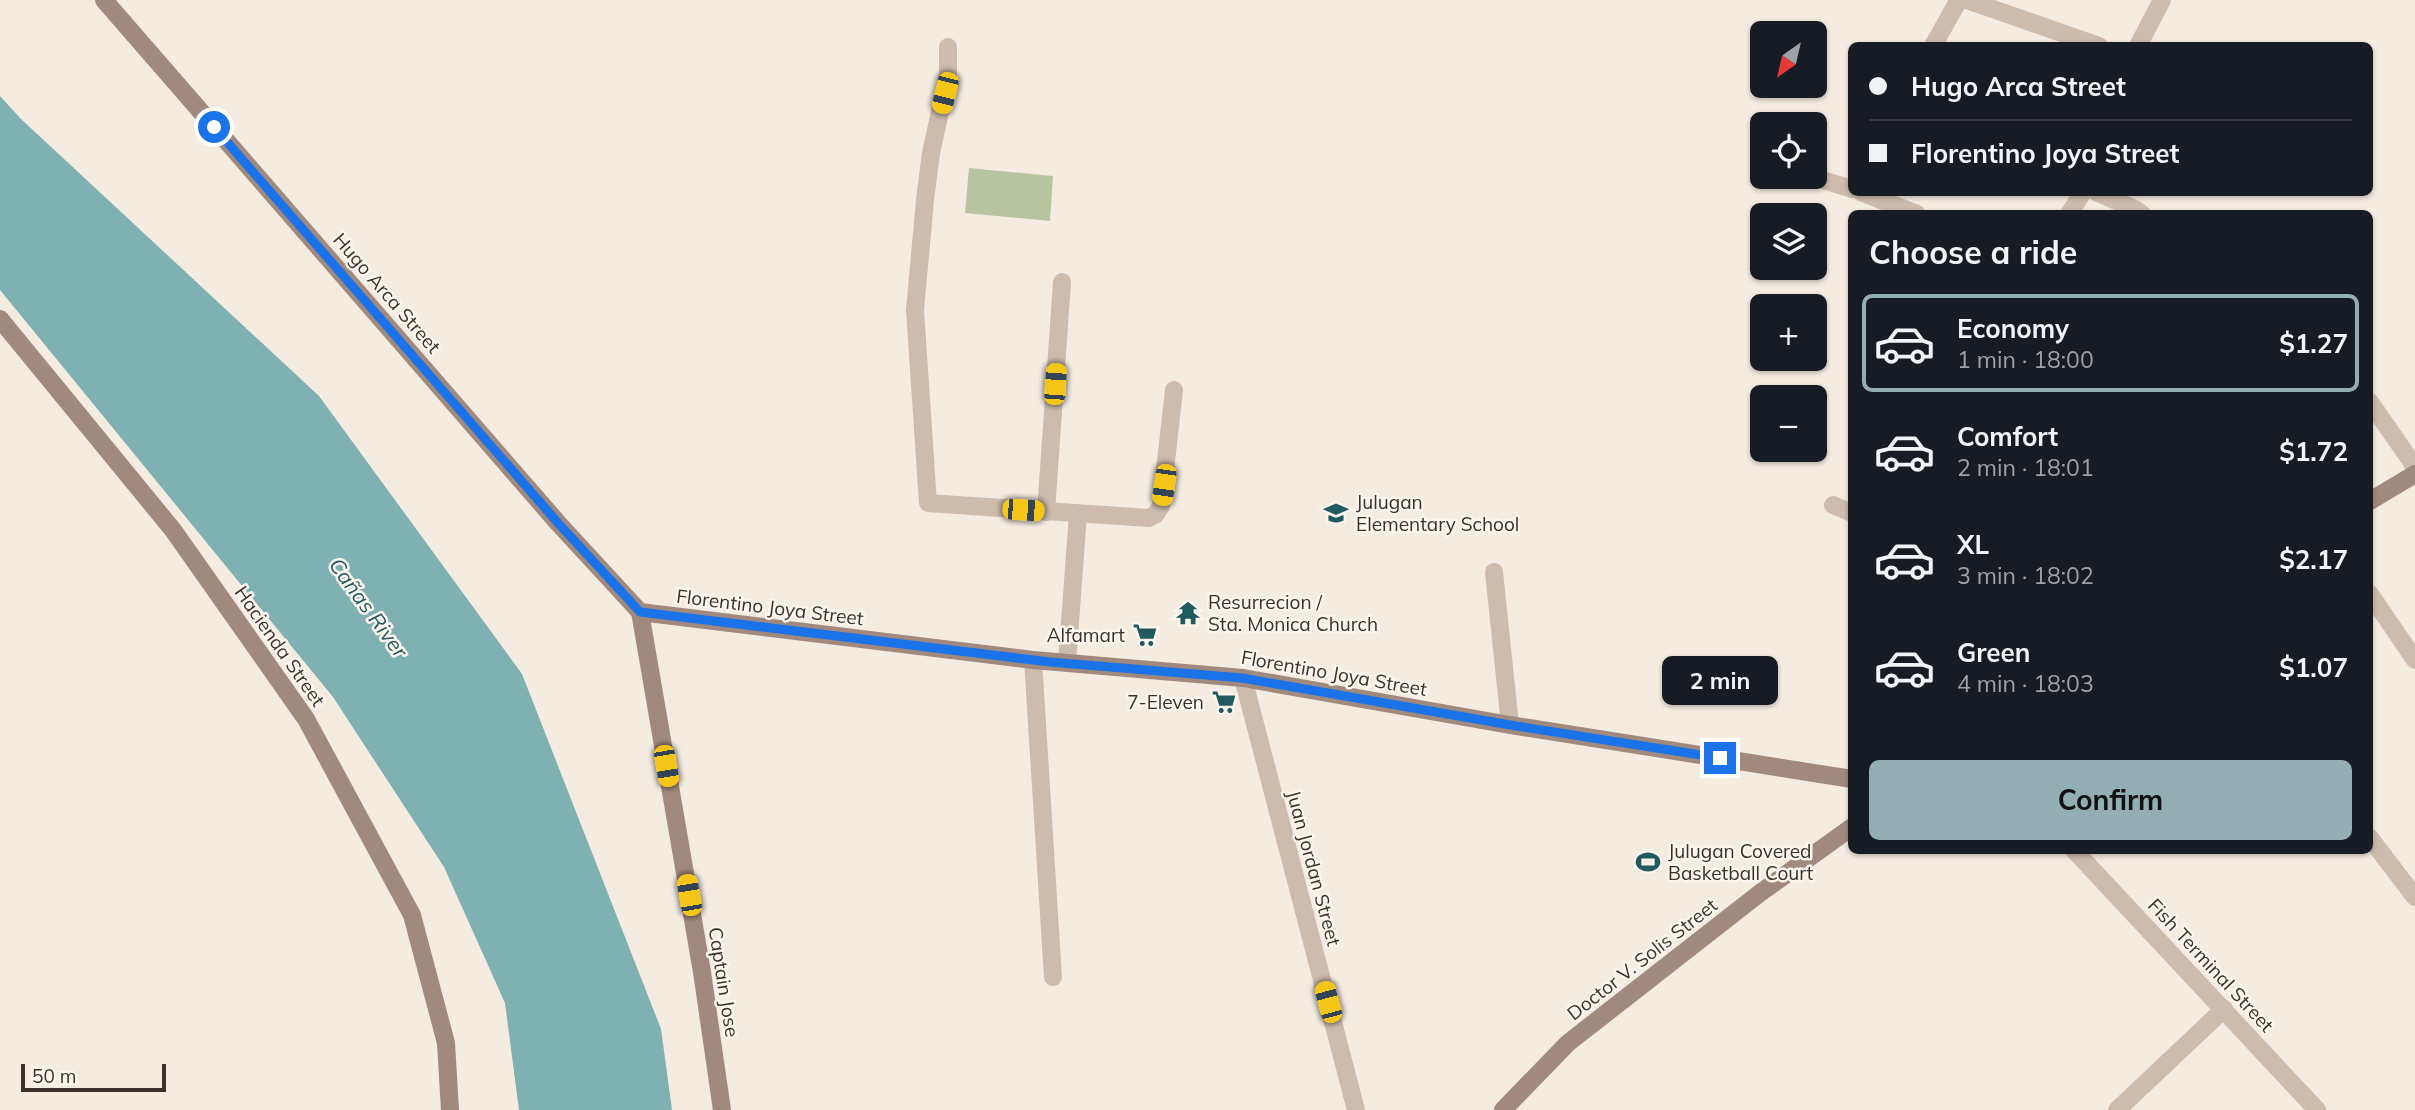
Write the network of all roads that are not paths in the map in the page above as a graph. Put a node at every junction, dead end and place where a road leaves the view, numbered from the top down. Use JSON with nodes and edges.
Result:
{"nodes":[{"id":1,"x":1965,"y":0,"type":"edge"},
{"id":2,"x":2162,"y":0,"type":"edge"},
{"id":3,"x":106,"y":1,"type":"edge"},
{"id":4,"x":1935,"y":42,"type":"edge"},
{"id":5,"x":2087,"y":42,"type":"edge"},
{"id":6,"x":2140,"y":42,"type":"edge"},
{"id":7,"x":948,"y":47,"type":"dead end"},
{"id":8,"x":1827,"y":181,"type":"edge"},
{"id":9,"x":1848,"y":188,"type":"edge"},
{"id":10,"x":1871,"y":196,"type":"edge"},
{"id":11,"x":2105,"y":196,"type":"edge"},
{"id":12,"x":1907,"y":210,"type":"edge"},
{"id":13,"x":2137,"y":210,"type":"edge"},
{"id":14,"x":1062,"y":282,"type":"dead end"},
{"id":15,"x":0,"y":319,"type":"edge"},
{"id":16,"x":1174,"y":390,"type":"dead end"},
{"id":17,"x":2373,"y":406,"type":"edge"},
{"id":18,"x":2415,"y":467,"type":"edge"},
{"id":19,"x":2415,"y":474,"type":"edge"},
{"id":20,"x":2373,"y":498,"type":"edge"},
{"id":21,"x":1833,"y":505,"type":"dead end"},
{"id":22,"x":1848,"y":511,"type":"edge"},
{"id":23,"x":1046,"y":512,"type":"junction"},
{"id":24,"x":1078,"y":514,"type":"junction"},
{"id":25,"x":1494,"y":572,"type":"dead end"},
{"id":26,"x":2373,"y":598,"type":"edge"},
{"id":27,"x":640,"y":612,"type":"junction"},
{"id":28,"x":1033,"y":660,"type":"junction"},
{"id":29,"x":2415,"y":660,"type":"edge"},
{"id":30,"x":1067,"y":663,"type":"junction"},
{"id":31,"x":1242,"y":678,"type":"junction"},
{"id":32,"x":1510,"y":725,"type":"junction"},
{"id":33,"x":1848,"y":778,"type":"edge"},
{"id":34,"x":1848,"y":830,"type":"edge"},
{"id":35,"x":2373,"y":842,"type":"edge"},
{"id":36,"x":2078,"y":854,"type":"edge"},
{"id":37,"x":2415,"y":897,"type":"edge"},
{"id":38,"x":1054,"y":977,"type":"dead end"},
{"id":39,"x":2224,"y":1009,"type":"junction"},
{"id":40,"x":450,"y":1110,"type":"edge"},
{"id":41,"x":722,"y":1110,"type":"edge"},
{"id":42,"x":1356,"y":1110,"type":"edge"},
{"id":43,"x":1503,"y":1110,"type":"edge"},
{"id":44,"x":2117,"y":1110,"type":"edge"},
{"id":45,"x":2317,"y":1110,"type":"edge"}],
"edges":[{"from":1,"to":4,"type":"street"},
{"from":1,"to":5,"type":"street"},
{"from":2,"to":6,"type":"street"},
{"from":3,"to":27,"type":"street","name":"Hugo Arca Street"},
{"from":7,"to":23,"type":"street"},
{"from":8,"to":9,"type":"street"},
{"from":10,"to":12,"type":"street"},
{"from":11,"to":13,"type":"street"},
{"from":14,"to":23,"type":"street"},
{"from":15,"to":40,"type":"street","name":"Hacienda Street"},
{"from":16,"to":24,"type":"street"},
{"from":17,"to":18,"type":"street"},
{"from":19,"to":20,"type":"street"},
{"from":21,"to":22,"type":"street"},
{"from":23,"to":24,"type":"street"},
{"from":24,"to":30,"type":"street"},
{"from":25,"to":32,"type":"street"},
{"from":26,"to":29,"type":"street"},
{"from":27,"to":28,"type":"street","name":"Florentino Joya Street"},
{"from":27,"to":41,"type":"street","name":"Captain Jose"},
{"from":28,"to":30,"type":"street","name":"Florentino Joya Street"},
{"from":28,"to":38,"type":"street"},
{"from":30,"to":31,"type":"street","name":"Florentino Joya Street"},
{"from":31,"to":32,"type":"street","name":"Florentino Joya Street"},
{"from":31,"to":42,"type":"street","name":"Juan Jordan Street"},
{"from":32,"to":33,"type":"street","name":"Florentino Joya Street"},
{"from":34,"to":43,"type":"street","name":"Doctor V. Solis Street"},
{"from":35,"to":37,"type":"street"},
{"from":36,"to":39,"type":"street","name":"Fish Terminal Street"},
{"from":39,"to":44,"type":"street"},
{"from":39,"to":45,"type":"street","name":"Fish Terminal Street"}]}
